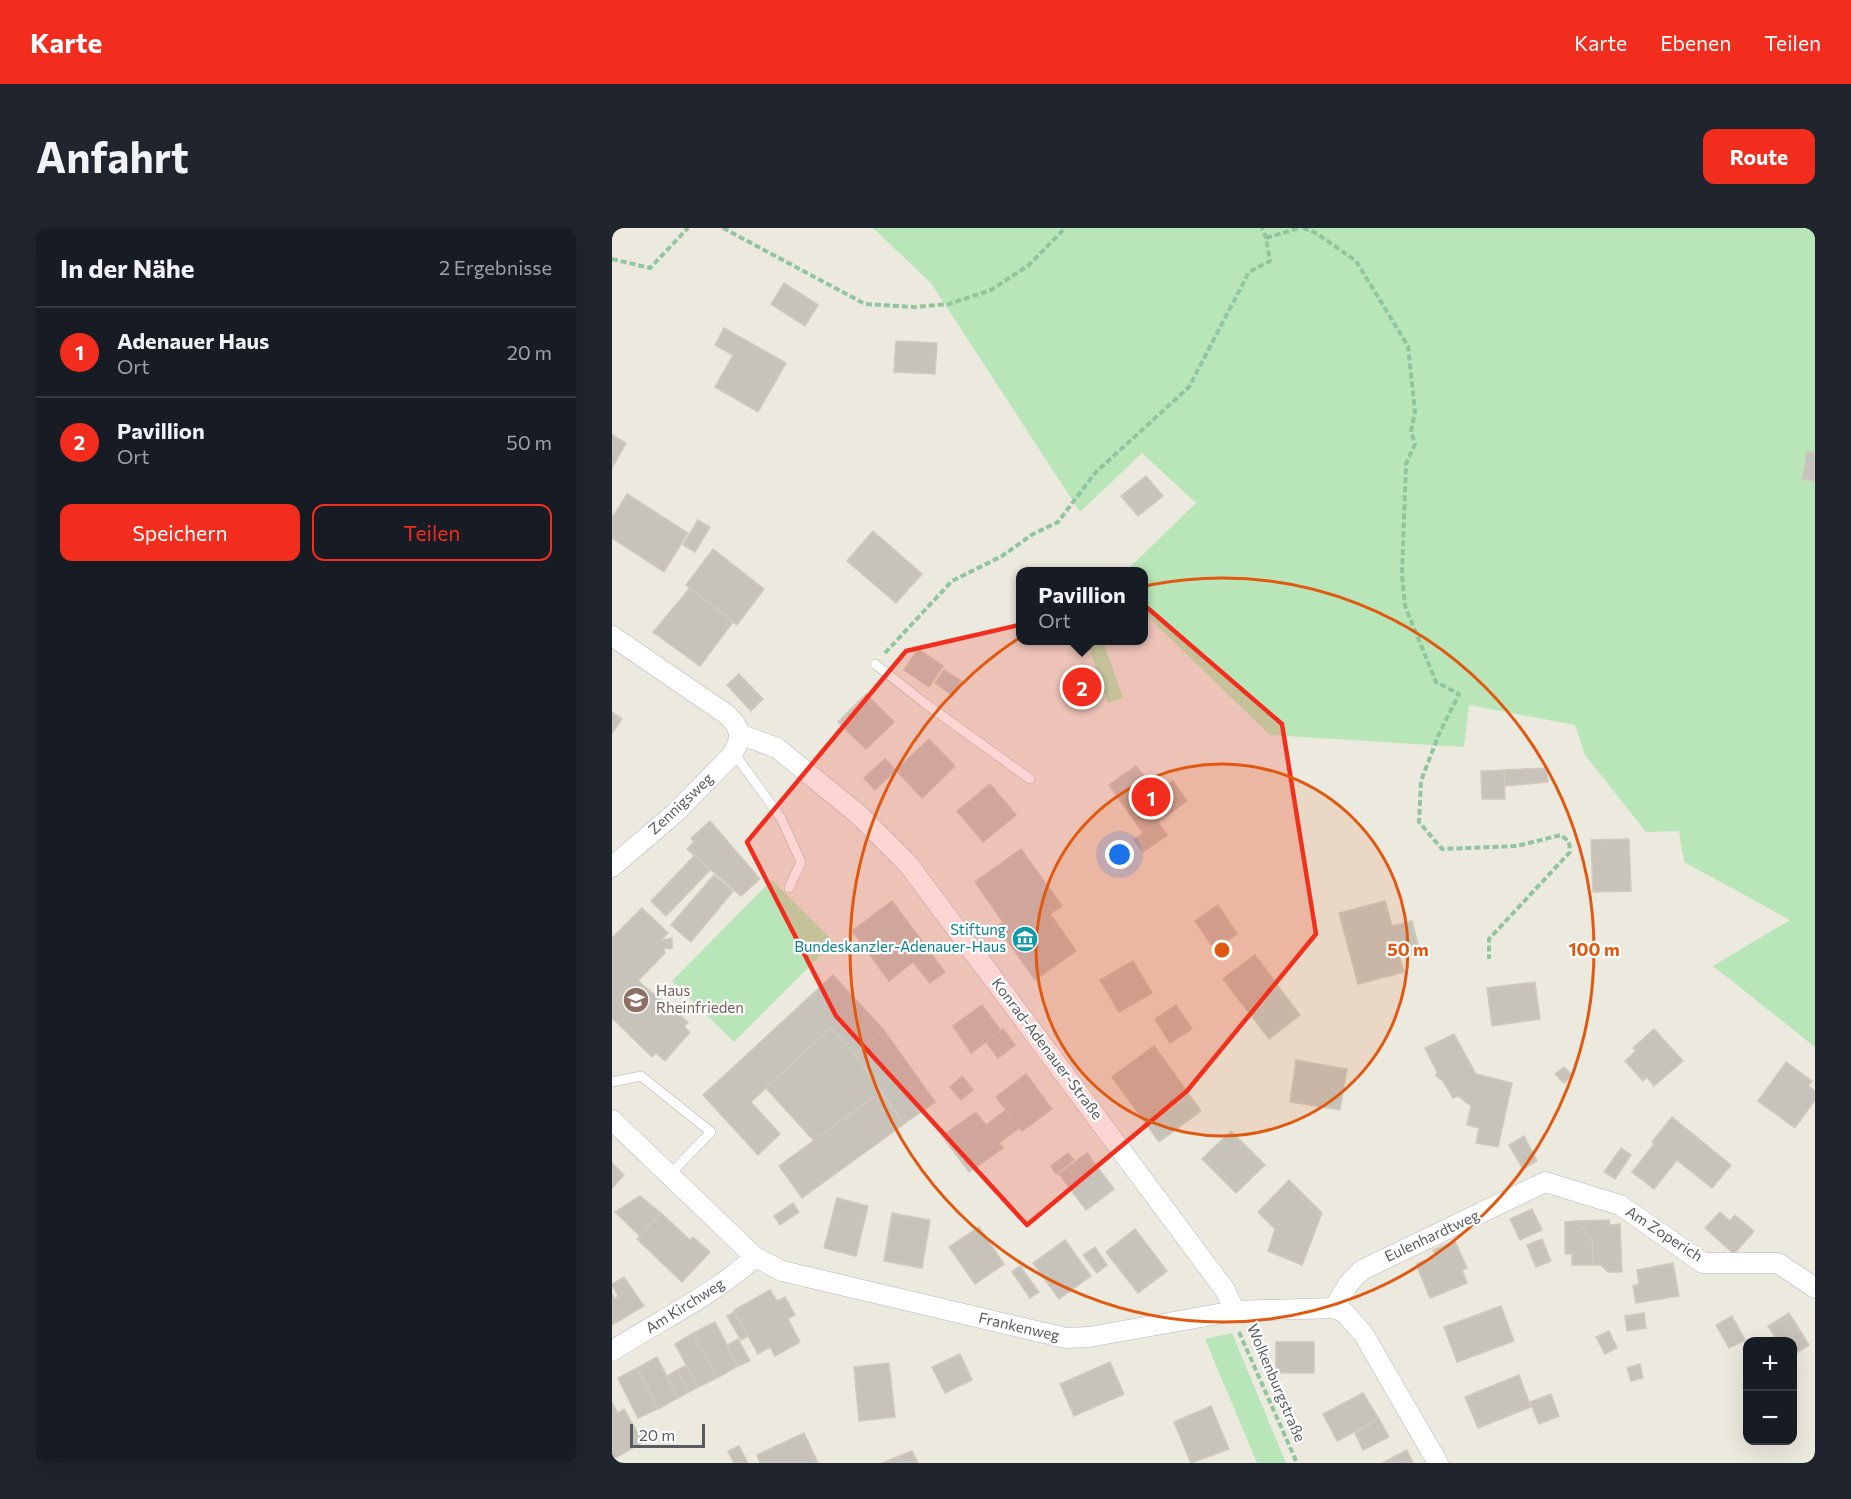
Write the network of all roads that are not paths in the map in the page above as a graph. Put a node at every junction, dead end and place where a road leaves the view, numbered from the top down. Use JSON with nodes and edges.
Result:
{"nodes":[{"id":1,"x":612,"y":636,"type":"edge"},
{"id":2,"x":875,"y":664,"type":"road end"},
{"id":3,"x":739,"y":734,"type":"junction"},
{"id":4,"x":732,"y":755,"type":"junction"},
{"id":5,"x":1030,"y":779,"type":"dead end"},
{"id":6,"x":612,"y":867,"type":"edge"},
{"id":7,"x":789,"y":888,"type":"dead end"},
{"id":8,"x":612,"y":1082,"type":"edge"},
{"id":9,"x":612,"y":1120,"type":"edge"},
{"id":10,"x":669,"y":1175,"type":"junction"},
{"id":11,"x":1545,"y":1182,"type":"joint"},
{"id":12,"x":755,"y":1257,"type":"junction"},
{"id":13,"x":1815,"y":1288,"type":"edge"},
{"id":14,"x":1334,"y":1308,"type":"junction"},
{"id":15,"x":1235,"y":1311,"type":"junction"},
{"id":16,"x":612,"y":1352,"type":"edge"},
{"id":17,"x":1437,"y":1463,"type":"edge"}],
"edges":[{"from":1,"to":3,"type":"street"},
{"from":2,"to":5,"type":"lane"},
{"from":3,"to":4,"type":"street","name":"Zennigsweg"},
{"from":3,"to":15,"type":"street","name":"Konrad-Adenauer-Straße"},
{"from":4,"to":6,"type":"street","name":"Zennigsweg"},
{"from":4,"to":7,"type":"lane"},
{"from":8,"to":10,"type":"lane"},
{"from":9,"to":10,"type":"street","name":"Frankenweg"},
{"from":10,"to":12,"type":"street","name":"Frankenweg"},
{"from":11,"to":13,"type":"street","name":"Am Zoperich"},
{"from":11,"to":14,"type":"street","name":"Eulenhardtweg"},
{"from":12,"to":15,"type":"street","name":"Frankenweg"},
{"from":12,"to":16,"type":"street","name":"Am Kirchweg"},
{"from":14,"to":15,"type":"street","name":"Frankenweg"},
{"from":14,"to":17,"type":"street"}]}
